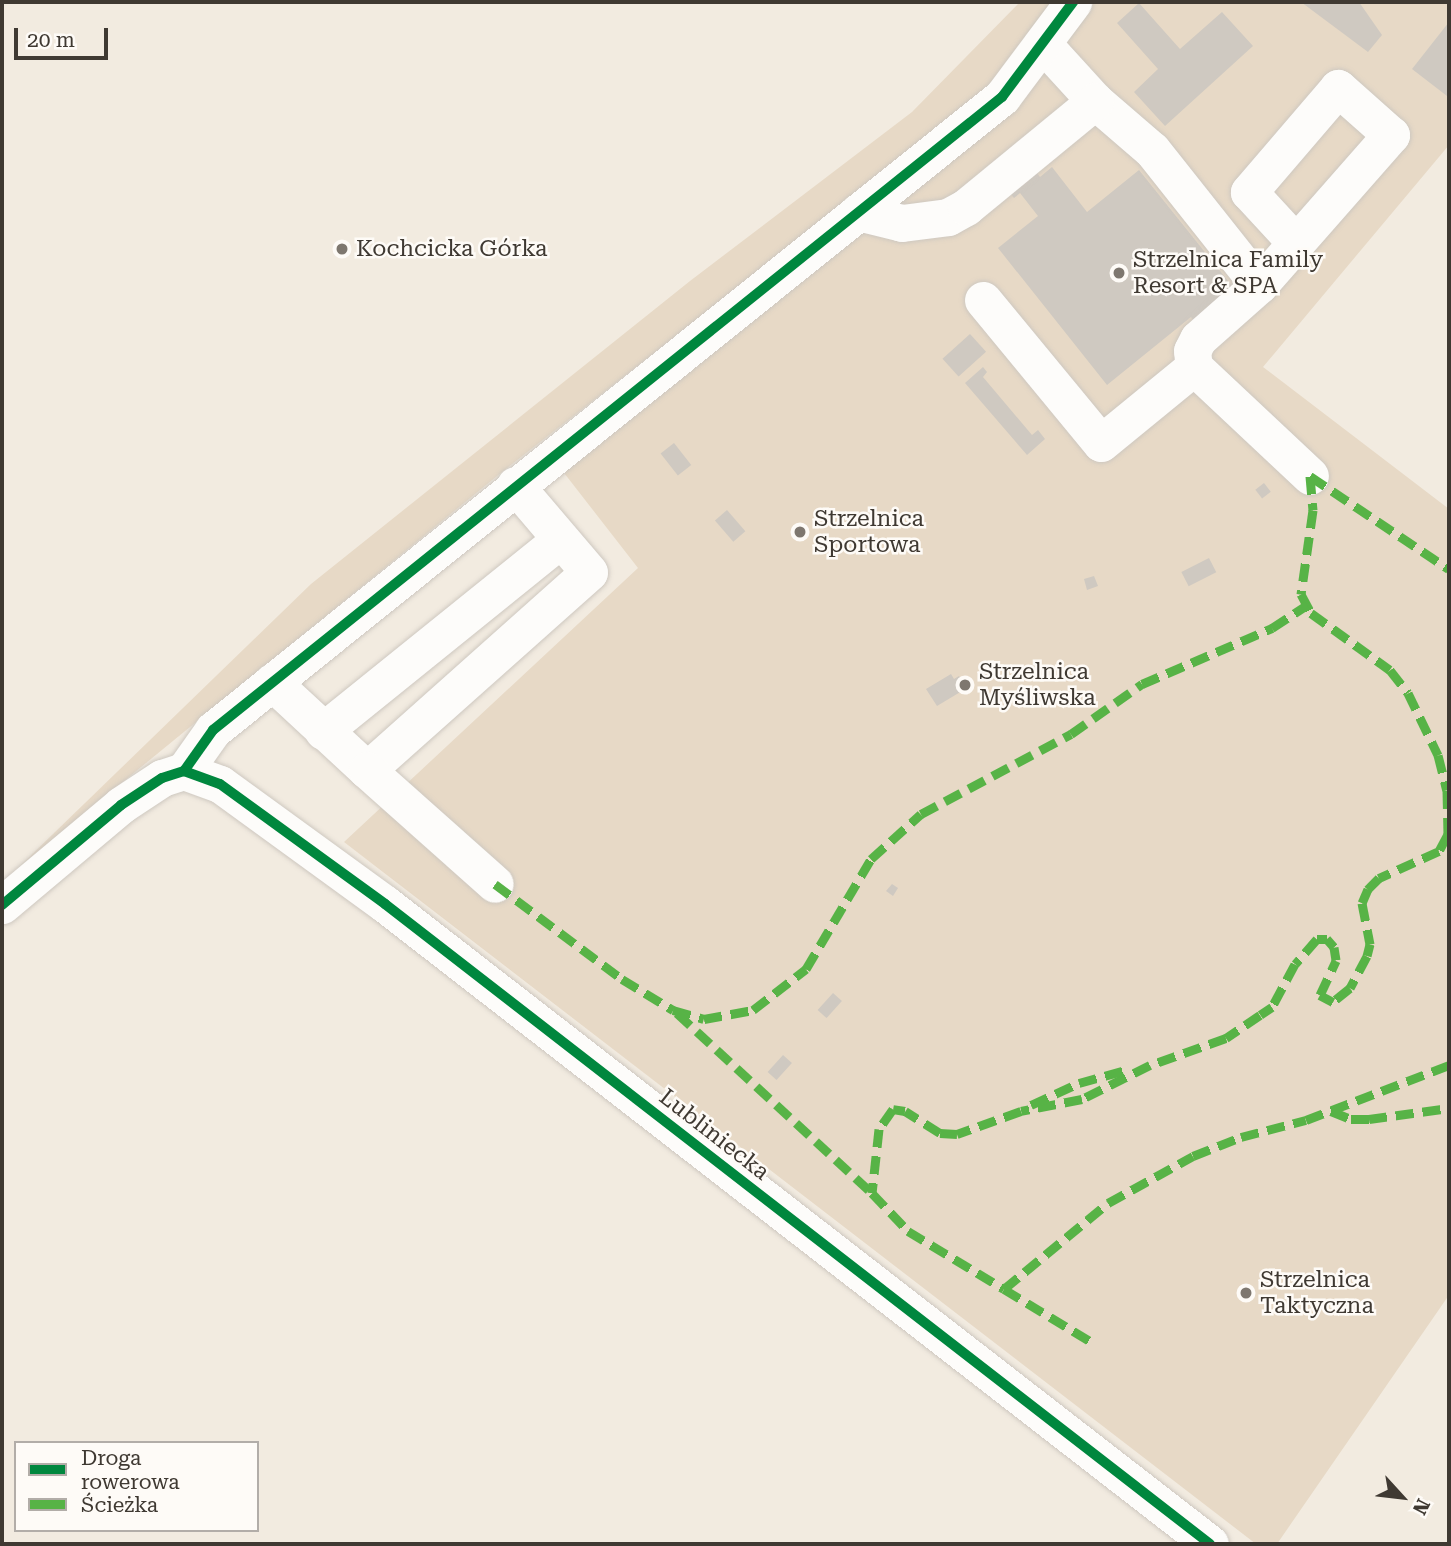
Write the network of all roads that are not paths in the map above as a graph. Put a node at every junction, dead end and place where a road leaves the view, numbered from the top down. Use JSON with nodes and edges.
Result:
{"nodes":[{"id":1,"x":1073,"y":2,"type":"edge"},
{"id":2,"x":1044,"y":44,"type":"junction"},
{"id":3,"x":1095,"y":101,"type":"junction"},
{"id":4,"x":858,"y":212,"type":"junction"},
{"id":5,"x":1296,"y":243,"type":"dead end"},
{"id":6,"x":1259,"y":285,"type":"junction"},
{"id":7,"x":983,"y":300,"type":"dead end"},
{"id":8,"x":1195,"y":367,"type":"junction"},
{"id":9,"x":1310,"y":476,"type":"dead end"},
{"id":10,"x":515,"y":485,"type":"junction"},
{"id":11,"x":560,"y":540,"type":"junction"},
{"id":12,"x":272,"y":681,"type":"junction"},
{"id":13,"x":323,"y":731,"type":"junction"},
{"id":14,"x":367,"y":770,"type":"junction"},
{"id":15,"x":184,"y":771,"type":"junction"},
{"id":16,"x":495,"y":884,"type":"dead end"},
{"id":17,"x":2,"y":905,"type":"edge"},
{"id":18,"x":1210,"y":1544,"type":"edge"}],
"edges":[{"from":1,"to":2,"type":"street"},
{"from":2,"to":3,"type":"street"},
{"from":2,"to":4,"type":"street"},
{"from":3,"to":4,"type":"street"},
{"from":3,"to":6,"type":"street"},
{"from":4,"to":10,"type":"street"},
{"from":5,"to":6,"type":"street"},
{"from":6,"to":8,"type":"street"},
{"from":7,"to":8,"type":"street"},
{"from":8,"to":9,"type":"street"},
{"from":10,"to":11,"type":"street"},
{"from":10,"to":12,"type":"street"},
{"from":11,"to":13,"type":"street"},
{"from":11,"to":14,"type":"street"},
{"from":12,"to":13,"type":"street"},
{"from":12,"to":15,"type":"street"},
{"from":13,"to":14,"type":"street"},
{"from":14,"to":16,"type":"street"},
{"from":15,"to":17,"type":"street"},
{"from":15,"to":18,"type":"street","name":"Lubliniecka"}]}
